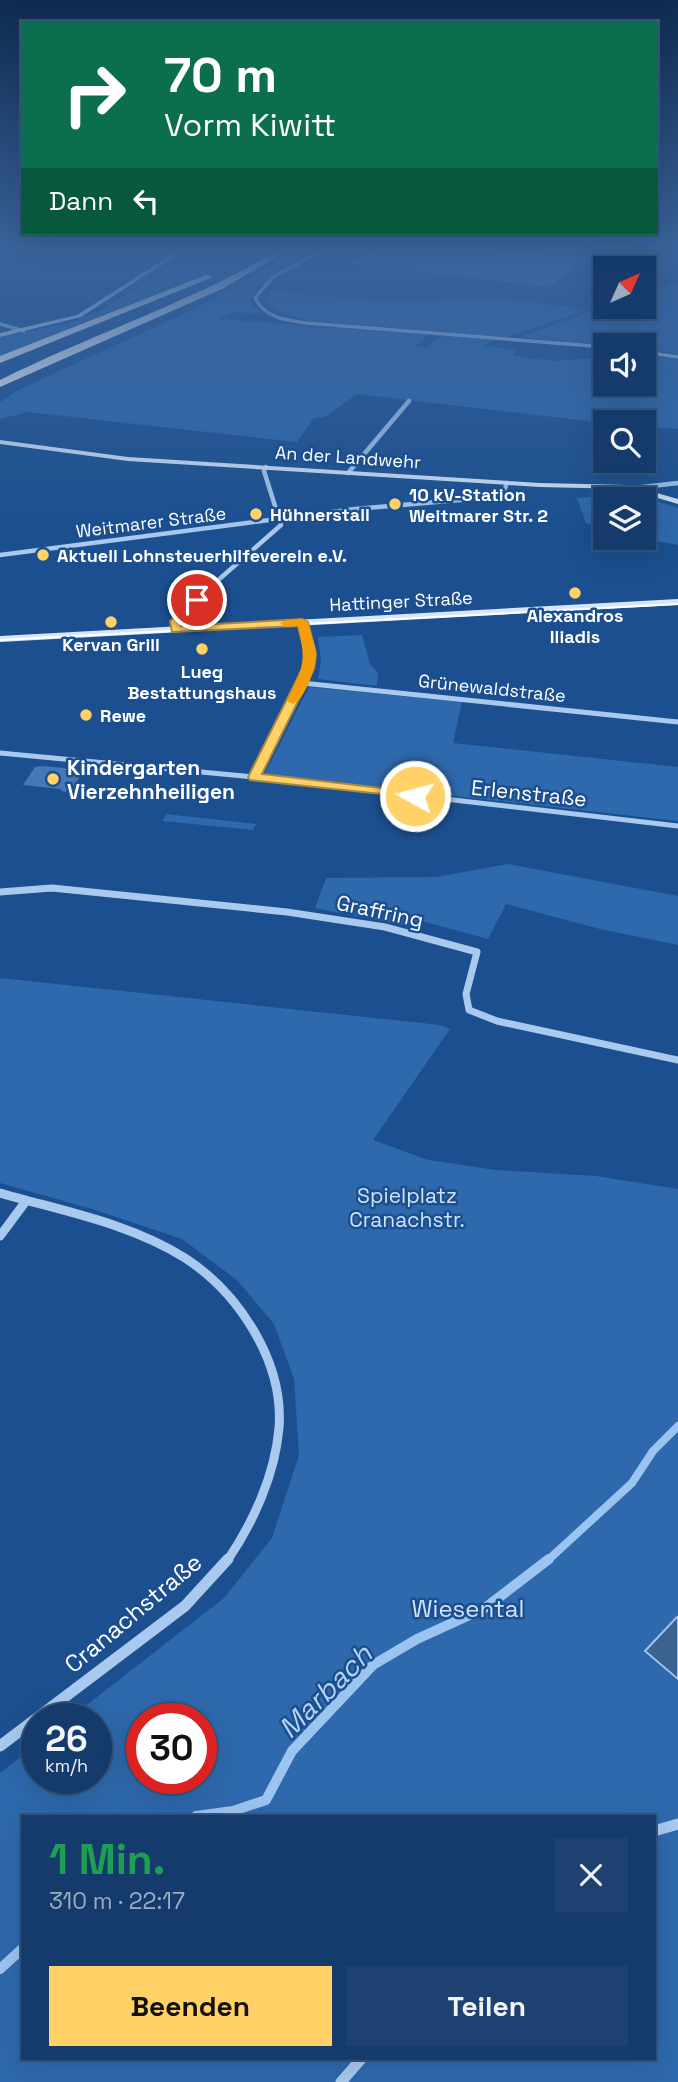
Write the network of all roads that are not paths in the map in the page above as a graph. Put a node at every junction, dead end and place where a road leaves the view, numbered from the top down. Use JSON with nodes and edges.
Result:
{"nodes":[{"id":1,"x":41,"y":343,"type":"edge"},
{"id":2,"x":67,"y":343,"type":"edge"},
{"id":3,"x":87,"y":343,"type":"edge"},
{"id":4,"x":108,"y":343,"type":"edge"},
{"id":5,"x":559,"y":343,"type":"edge"},
{"id":6,"x":593,"y":346,"type":"edge"},
{"id":7,"x":656,"y":354,"type":"edge"},
{"id":8,"x":678,"y":357,"type":"edge"},
{"id":9,"x":0,"y":360,"type":"edge"},
{"id":10,"x":0,"y":372,"type":"edge"},
{"id":11,"x":0,"y":384,"type":"edge"},
{"id":12,"x":0,"y":395,"type":"edge"},
{"id":13,"x":409,"y":401,"type":"dead end"},
{"id":14,"x":0,"y":443,"type":"edge"},
{"id":15,"x":266,"y":467,"type":"junction"},
{"id":16,"x":348,"y":472,"type":"junction"},
{"id":17,"x":507,"y":483,"type":"junction"},
{"id":18,"x":678,"y":484,"type":"edge"},
{"id":19,"x":609,"y":487,"type":"edge"},
{"id":20,"x":645,"y":487,"type":"edge"},
{"id":21,"x":656,"y":495,"type":"edge"},
{"id":22,"x":678,"y":502,"type":"edge"},
{"id":23,"x":282,"y":520,"type":"junction"},
{"id":24,"x":0,"y":555,"type":"edge"},
{"id":25,"x":678,"y":602,"type":"edge"},
{"id":26,"x":302,"y":622,"type":"junction"},
{"id":27,"x":176,"y":629,"type":"junction"},
{"id":28,"x":0,"y":639,"type":"edge"},
{"id":29,"x":302,"y":683,"type":"junction"},
{"id":30,"x":678,"y":722,"type":"edge"},
{"id":31,"x":0,"y":753,"type":"edge"},
{"id":32,"x":254,"y":777,"type":"junction"},
{"id":33,"x":678,"y":826,"type":"edge"},
{"id":34,"x":0,"y":892,"type":"edge"},
{"id":35,"x":678,"y":1060,"type":"edge"},
{"id":36,"x":0,"y":1193,"type":"edge"},
{"id":37,"x":26,"y":1201,"type":"junction"},
{"id":38,"x":0,"y":1236,"type":"edge"},
{"id":39,"x":0,"y":1746,"type":"edge"},
{"id":40,"x":678,"y":1824,"type":"edge"},
{"id":41,"x":656,"y":1830,"type":"edge"},
{"id":42,"x":360,"y":2060,"type":"edge"},
{"id":43,"x":341,"y":2082,"type":"edge"}],
"edges":[{"from":1,"to":9,"type":"highway"},
{"from":2,"to":10,"type":"highway"},
{"from":3,"to":11,"type":"highway"},
{"from":4,"to":12,"type":"highway"},
{"from":5,"to":6,"type":"street"},
{"from":7,"to":8,"type":"street"},
{"from":13,"to":16,"type":"street"},
{"from":14,"to":15,"type":"street","name":"An der Landwehr"},
{"from":15,"to":16,"type":"street","name":"An der Landwehr"},
{"from":15,"to":23,"type":"street"},
{"from":16,"to":17,"type":"street","name":"An der Landwehr"},
{"from":17,"to":19,"type":"street","name":"An der Landwehr"},
{"from":17,"to":23,"type":"street","name":"Weitmarer Straße"},
{"from":18,"to":20,"type":"street","name":"An der Landwehr"},
{"from":21,"to":22,"type":"street"},
{"from":23,"to":24,"type":"street","name":"Weitmarer Straße"},
{"from":23,"to":27,"type":"street"},
{"from":25,"to":26,"type":"street","name":"Hattinger Straße"},
{"from":26,"to":27,"type":"street","name":"Hattinger Straße"},
{"from":26,"to":29,"type":"street"},
{"from":27,"to":28,"type":"street","name":"Hattinger Straße"},
{"from":29,"to":30,"type":"street","name":"Grünewaldstraße"},
{"from":29,"to":32,"type":"street"},
{"from":31,"to":32,"type":"street","name":"Erlenstraße"},
{"from":32,"to":33,"type":"street","name":"Erlenstraße"},
{"from":34,"to":35,"type":"street","name":"Graffring"},
{"from":36,"to":37,"type":"street","name":"Cranachstraße"},
{"from":37,"to":38,"type":"street"},
{"from":37,"to":39,"type":"street","name":"Cranachstraße"},
{"from":40,"to":41,"type":"street"},
{"from":42,"to":43,"type":"street"}]}
